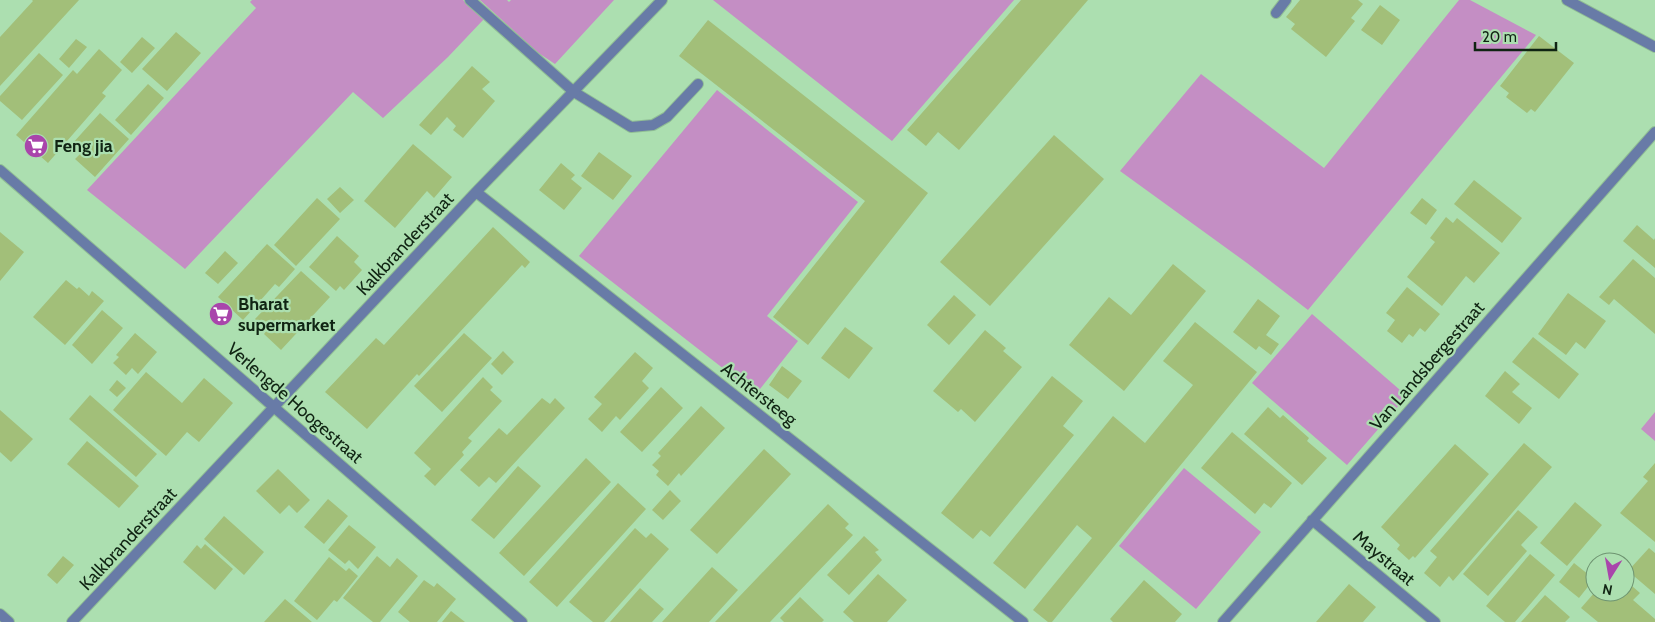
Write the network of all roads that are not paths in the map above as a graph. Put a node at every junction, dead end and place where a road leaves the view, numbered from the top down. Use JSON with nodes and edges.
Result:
{"nodes":[{"id":1,"x":470,"y":0,"type":"edge"},
{"id":2,"x":662,"y":0,"type":"edge"},
{"id":3,"x":1286,"y":0,"type":"edge"},
{"id":4,"x":1567,"y":0,"type":"edge"},
{"id":5,"x":1276,"y":12,"type":"dead end"},
{"id":6,"x":1655,"y":47,"type":"edge"},
{"id":7,"x":698,"y":84,"type":"dead end"},
{"id":8,"x":574,"y":92,"type":"junction"},
{"id":9,"x":1655,"y":132,"type":"edge"},
{"id":10,"x":0,"y":170,"type":"edge"},
{"id":11,"x":476,"y":192,"type":"junction"},
{"id":12,"x":275,"y":407,"type":"junction"},
{"id":13,"x":1312,"y":520,"type":"junction"},
{"id":14,"x":0,"y":614,"type":"edge"},
{"id":15,"x":9,"y":622,"type":"edge"},
{"id":16,"x":72,"y":622,"type":"edge"},
{"id":17,"x":522,"y":622,"type":"edge"},
{"id":18,"x":1023,"y":622,"type":"edge"},
{"id":19,"x":1224,"y":622,"type":"edge"},
{"id":20,"x":1434,"y":622,"type":"edge"}],
"edges":[{"from":1,"to":8,"type":"street"},
{"from":2,"to":8,"type":"street","name":"Kalkbranderstraat"},
{"from":3,"to":5,"type":"street"},
{"from":4,"to":6,"type":"street"},
{"from":7,"to":8,"type":"street"},
{"from":8,"to":11,"type":"street","name":"Kalkbranderstraat"},
{"from":9,"to":13,"type":"street","name":"Van Landsbergestraat"},
{"from":10,"to":12,"type":"street","name":"Verlengde Hoogestraat"},
{"from":11,"to":12,"type":"street","name":"Kalkbranderstraat"},
{"from":11,"to":18,"type":"street","name":"Achtersteeg"},
{"from":12,"to":16,"type":"street","name":"Kalkbranderstraat"},
{"from":12,"to":17,"type":"street","name":"Verlengde Hoogestraat"},
{"from":13,"to":19,"type":"street","name":"Van Landsbergestraat"},
{"from":13,"to":20,"type":"street","name":"Maystraat"},
{"from":14,"to":15,"type":"street"}]}
